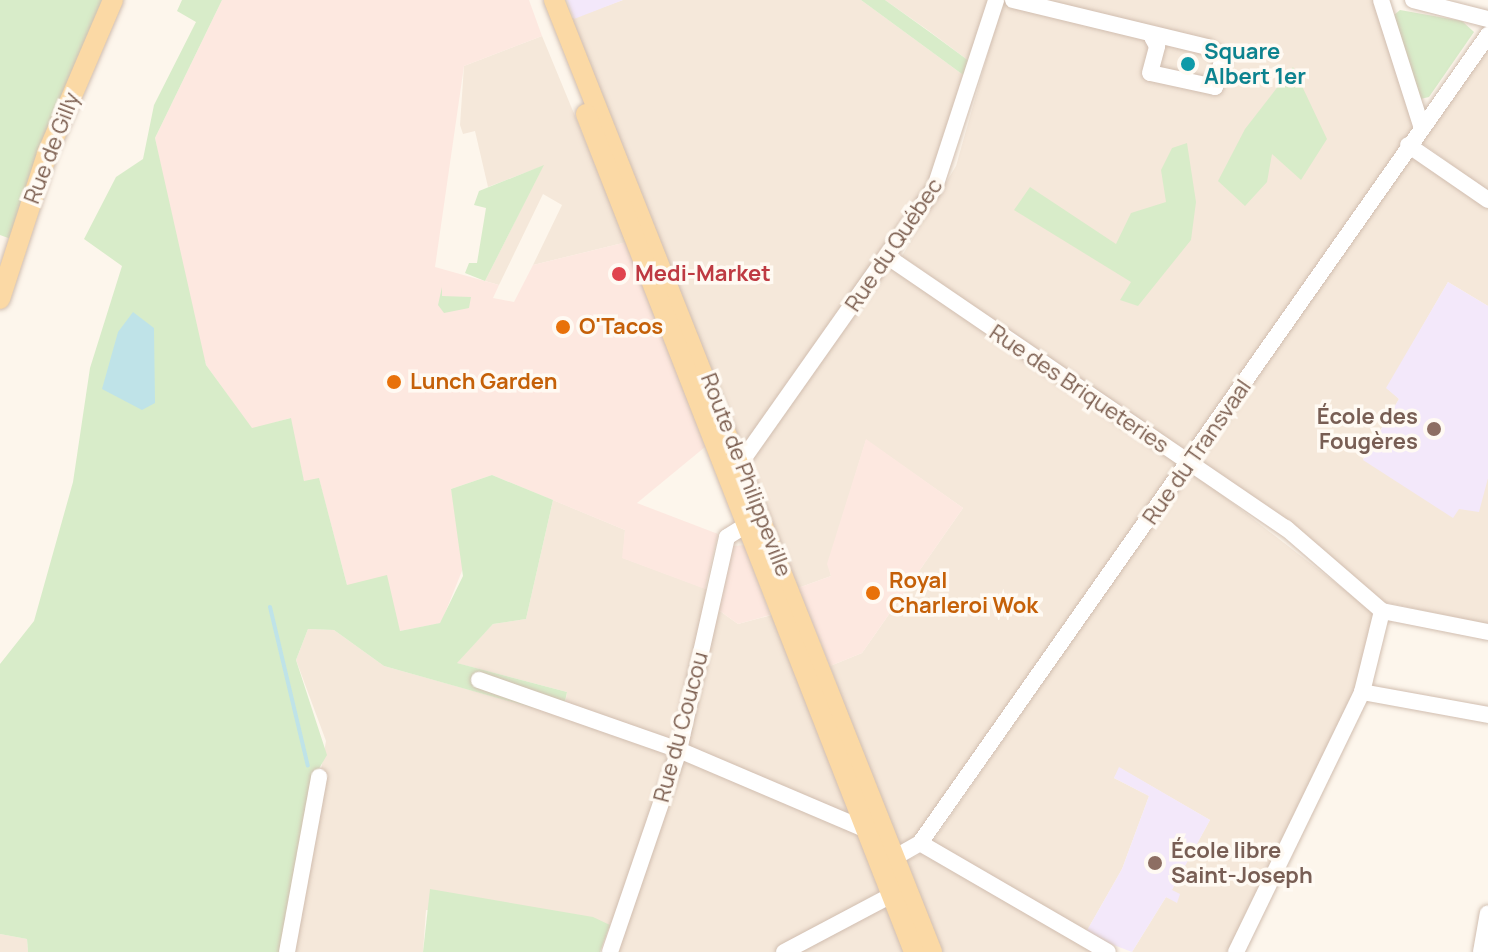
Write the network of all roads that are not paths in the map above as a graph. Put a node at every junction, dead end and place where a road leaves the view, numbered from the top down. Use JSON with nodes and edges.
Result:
{"nodes":[{"id":1,"x":113,"y":0,"type":"edge"},
{"id":2,"x":542,"y":0,"type":"edge"},
{"id":3,"x":554,"y":0,"type":"edge"},
{"id":4,"x":996,"y":0,"type":"edge"},
{"id":5,"x":1013,"y":0,"type":"edge"},
{"id":6,"x":1381,"y":0,"type":"edge"},
{"id":7,"x":1413,"y":0,"type":"edge"},
{"id":8,"x":1488,"y":19,"type":"edge"},
{"id":9,"x":1488,"y":35,"type":"edge"},
{"id":10,"x":1152,"y":37,"type":"junction"},
{"id":11,"x":1421,"y":125,"type":"junction"},
{"id":12,"x":1408,"y":145,"type":"junction"},
{"id":13,"x":1488,"y":200,"type":"edge"},
{"id":14,"x":888,"y":257,"type":"junction"},
{"id":15,"x":0,"y":299,"type":"edge"},
{"id":16,"x":1190,"y":464,"type":"junction"},
{"id":17,"x":735,"y":471,"type":"junction"},
{"id":18,"x":754,"y":519,"type":"junction"},
{"id":19,"x":1382,"y":611,"type":"junction"},
{"id":20,"x":1488,"y":632,"type":"edge"},
{"id":21,"x":479,"y":680,"type":"dead end"},
{"id":22,"x":1362,"y":692,"type":"junction"},
{"id":23,"x":1488,"y":715,"type":"edge"},
{"id":24,"x":679,"y":750,"type":"junction"},
{"id":25,"x":319,"y":777,"type":"dead end"},
{"id":26,"x":867,"y":830,"type":"junction"},
{"id":27,"x":920,"y":843,"type":"junction"},
{"id":28,"x":887,"y":862,"type":"junction"},
{"id":29,"x":898,"y":891,"type":"junction"},
{"id":30,"x":1488,"y":914,"type":"edge"},
{"id":31,"x":287,"y":952,"type":"edge"},
{"id":32,"x":610,"y":952,"type":"edge"},
{"id":33,"x":784,"y":952,"type":"edge"},
{"id":34,"x":914,"y":952,"type":"edge"},
{"id":35,"x":932,"y":952,"type":"edge"},
{"id":36,"x":1108,"y":952,"type":"edge"},
{"id":37,"x":1236,"y":952,"type":"edge"},
{"id":38,"x":1481,"y":952,"type":"edge"}],
"edges":[{"from":1,"to":15,"type":"main road","name":"Rue de Gilly"},
{"from":2,"to":17,"type":"main road","name":"Route de Philippeville"},
{"from":3,"to":17,"type":"main road","name":"Route de Philippeville"},
{"from":4,"to":14,"type":"street","name":"Rue du Québec"},
{"from":5,"to":10,"type":"street"},
{"from":6,"to":11,"type":"street"},
{"from":7,"to":8,"type":"street"},
{"from":9,"to":11,"type":"street","name":"Rue du Transvaal"},
{"from":10,"to":10,"type":"street"},
{"from":11,"to":12,"type":"street","name":"Rue du Transvaal"},
{"from":12,"to":13,"type":"street"},
{"from":12,"to":16,"type":"street","name":"Rue du Transvaal"},
{"from":14,"to":16,"type":"street","name":"Rue des Briqueteries"},
{"from":14,"to":17,"type":"street","name":"Rue du Québec"},
{"from":16,"to":19,"type":"street","name":"Rue des Briqueteries"},
{"from":16,"to":27,"type":"street","name":"Rue du Transvaal"},
{"from":17,"to":18,"type":"main road","name":"Route de Philippeville"},
{"from":18,"to":24,"type":"street","name":"Rue du Coucou"},
{"from":18,"to":26,"type":"main road","name":"Route de Philippeville"},
{"from":18,"to":28,"type":"main road","name":"Route de Philippeville"},
{"from":19,"to":20,"type":"street"},
{"from":19,"to":22,"type":"street"},
{"from":21,"to":24,"type":"street"},
{"from":22,"to":23,"type":"street"},
{"from":22,"to":37,"type":"street"},
{"from":24,"to":26,"type":"street"},
{"from":24,"to":32,"type":"street","name":"Rue du Coucou"},
{"from":25,"to":31,"type":"street"},
{"from":26,"to":28,"type":"main road","name":"Route de Philippeville"},
{"from":27,"to":28,"type":"street","name":"Rue du Transvaal"},
{"from":27,"to":36,"type":"street"},
{"from":28,"to":29,"type":"main road","name":"Route de Philippeville"},
{"from":29,"to":33,"type":"street"},
{"from":29,"to":34,"type":"main road","name":"Route de Philippeville"},
{"from":29,"to":35,"type":"main road","name":"Route de Philippeville"},
{"from":30,"to":38,"type":"street"}]}
